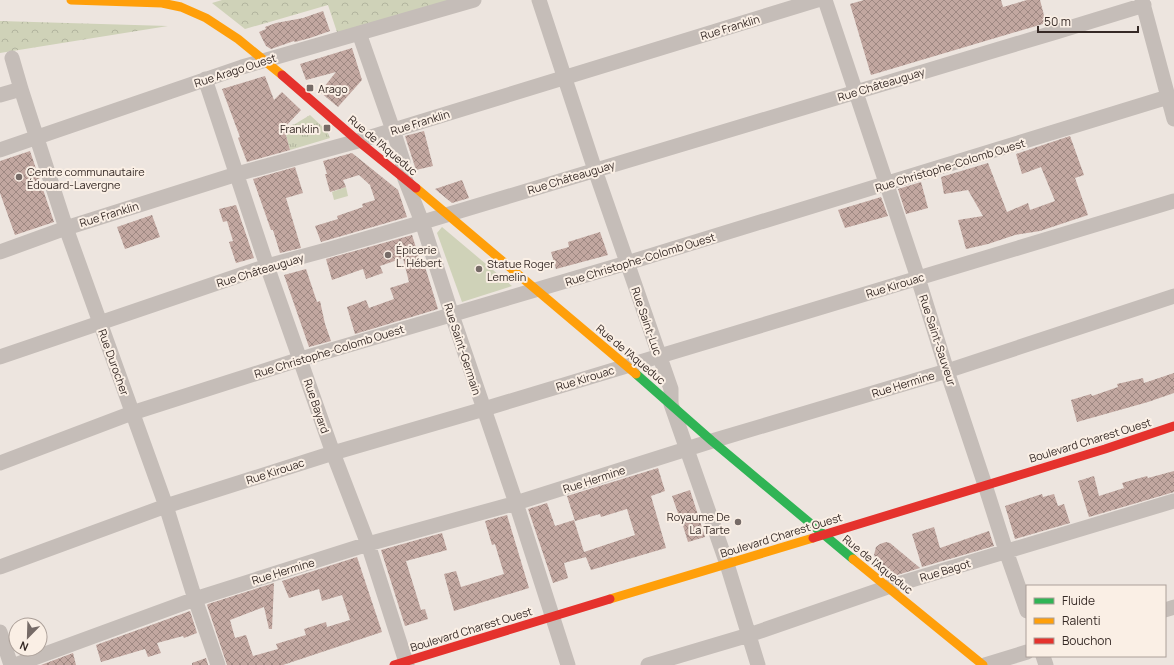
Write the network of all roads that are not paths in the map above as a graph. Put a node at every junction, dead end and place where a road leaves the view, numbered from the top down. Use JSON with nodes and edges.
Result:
{"nodes":[{"id":1,"x":71,"y":0,"type":"edge"},
{"id":2,"x":474,"y":0,"type":"edge"},
{"id":3,"x":539,"y":0,"type":"edge"},
{"id":4,"x":817,"y":0,"type":"edge"},
{"id":5,"x":825,"y":0,"type":"edge"},
{"id":6,"x":1143,"y":2,"type":"edge"},
{"id":7,"x":359,"y":33,"type":"junction"},
{"id":8,"x":12,"y":58,"type":"dead end"},
{"id":9,"x":265,"y":60,"type":"junction"},
{"id":10,"x":565,"y":77,"type":"junction"},
{"id":11,"x":205,"y":79,"type":"junction"},
{"id":12,"x":21,"y":89,"type":"junction"},
{"id":13,"x":857,"y":92,"type":"junction"},
{"id":14,"x":0,"y":95,"type":"edge"},
{"id":15,"x":1168,"y":97,"type":"junction"},
{"id":16,"x":1174,"y":119,"type":"edge"},
{"id":17,"x":393,"y":130,"type":"junction"},
{"id":18,"x":36,"y":137,"type":"junction"},
{"id":19,"x":358,"y":141,"type":"junction"},
{"id":20,"x":0,"y":150,"type":"edge"},
{"id":21,"x":595,"y":170,"type":"junction"},
{"id":22,"x":237,"y":174,"type":"junction"},
{"id":23,"x":405,"y":179,"type":"junction"},
{"id":24,"x":887,"y":184,"type":"junction"},
{"id":25,"x":1174,"y":201,"type":"edge"},
{"id":26,"x":446,"y":214,"type":"junction"},
{"id":27,"x":422,"y":222,"type":"junction"},
{"id":28,"x":66,"y":228,"type":"junction"},
{"id":29,"x":0,"y":252,"type":"edge"},
{"id":30,"x":627,"y":263,"type":"junction"},
{"id":31,"x":267,"y":266,"type":"junction"},
{"id":32,"x":918,"y":278,"type":"junction"},
{"id":33,"x":535,"y":290,"type":"junction"},
{"id":34,"x":1174,"y":296,"type":"edge"},
{"id":35,"x":452,"y":315,"type":"junction"},
{"id":36,"x":100,"y":323,"type":"junction"},
{"id":37,"x":659,"y":356,"type":"junction"},
{"id":38,"x":0,"y":357,"type":"edge"},
{"id":39,"x":301,"y":359,"type":"junction"},
{"id":40,"x":627,"y":366,"type":"junction"},
{"id":41,"x":947,"y":371,"type":"junction"},
{"id":42,"x":671,"y":404,"type":"junction"},
{"id":43,"x":484,"y":409,"type":"junction"},
{"id":44,"x":132,"y":413,"type":"junction"},
{"id":45,"x":1174,"y":426,"type":"edge"},
{"id":46,"x":712,"y":441,"type":"junction"},
{"id":47,"x":687,"y":449,"type":"junction"},
{"id":48,"x":334,"y":453,"type":"junction"},
{"id":49,"x":0,"y":463,"type":"edge"},
{"id":50,"x":985,"y":485,"type":"junction"},
{"id":51,"x":1174,"y":501,"type":"edge"},
{"id":52,"x":516,"y":503,"type":"junction"},
{"id":53,"x":166,"y":506,"type":"junction"},
{"id":54,"x":824,"y":535,"type":"junction"},
{"id":55,"x":368,"y":544,"type":"junction"},
{"id":56,"x":1006,"y":551,"type":"junction"},
{"id":57,"x":727,"y":564,"type":"junction"},
{"id":58,"x":0,"y":568,"type":"edge"},
{"id":59,"x":888,"y":587,"type":"junction"},
{"id":60,"x":195,"y":599,"type":"junction"},
{"id":61,"x":1026,"y":608,"type":"edge"},
{"id":62,"x":552,"y":616,"type":"junction"},
{"id":63,"x":0,"y":632,"type":"edge"},
{"id":64,"x":749,"y":635,"type":"junction"},
{"id":65,"x":1026,"y":652,"type":"edge"},
{"id":66,"x":402,"y":664,"type":"edge"},
{"id":67,"x":11,"y":665,"type":"edge"},
{"id":68,"x":14,"y":665,"type":"edge"},
{"id":69,"x":218,"y":665,"type":"edge"},
{"id":70,"x":568,"y":665,"type":"edge"},
{"id":71,"x":648,"y":665,"type":"edge"},
{"id":72,"x":758,"y":665,"type":"edge"},
{"id":73,"x":984,"y":665,"type":"edge"}],
"edges":[{"from":1,"to":9,"type":"street","name":"Rue de l'Aqueduc"},
{"from":2,"to":7,"type":"street","name":"Rue Arago Ouest"},
{"from":3,"to":10,"type":"street","name":"Rue Saint-Luc"},
{"from":4,"to":10,"type":"street","name":"Rue Franklin"},
{"from":5,"to":13,"type":"street","name":"Rue Saint-Sauveur"},
{"from":6,"to":13,"type":"street","name":"Rue Châteauguay"},
{"from":6,"to":15,"type":"street"},
{"from":7,"to":9,"type":"street","name":"Rue Arago Ouest"},
{"from":7,"to":17,"type":"street","name":"Rue Saint-Germain"},
{"from":8,"to":12,"type":"street","name":"Rue Durocher"},
{"from":9,"to":11,"type":"street","name":"Rue Arago Ouest"},
{"from":9,"to":19,"type":"street","name":"Rue de l'Aqueduc"},
{"from":10,"to":17,"type":"street","name":"Rue Franklin"},
{"from":10,"to":21,"type":"street","name":"Rue Saint-Luc"},
{"from":11,"to":18,"type":"street","name":"Rue Arago Ouest"},
{"from":11,"to":22,"type":"street","name":"Rue Bayard"},
{"from":12,"to":14,"type":"street"},
{"from":12,"to":18,"type":"street","name":"Rue Durocher"},
{"from":13,"to":21,"type":"street","name":"Rue Châteauguay"},
{"from":13,"to":24,"type":"street","name":"Rue Saint-Sauveur"},
{"from":15,"to":16,"type":"street"},
{"from":15,"to":24,"type":"street","name":"Rue Christophe-Colomb Ouest"},
{"from":17,"to":19,"type":"street","name":"Rue Franklin"},
{"from":17,"to":23,"type":"street","name":"Rue Saint-Germain"},
{"from":18,"to":20,"type":"street","name":"Rue Arago Ouest"},
{"from":18,"to":28,"type":"street","name":"Rue Durocher"},
{"from":19,"to":22,"type":"street","name":"Rue Franklin"},
{"from":19,"to":23,"type":"street","name":"Rue de l'Aqueduc"},
{"from":21,"to":26,"type":"street","name":"Rue Châteauguay"},
{"from":21,"to":30,"type":"street","name":"Rue Saint-Luc"},
{"from":22,"to":28,"type":"street","name":"Rue Franklin"},
{"from":22,"to":31,"type":"street","name":"Rue Bayard"},
{"from":23,"to":26,"type":"street","name":"Rue de l'Aqueduc"},
{"from":23,"to":27,"type":"street","name":"Rue Saint-Germain"},
{"from":24,"to":30,"type":"street","name":"Rue Christophe-Colomb Ouest"},
{"from":24,"to":32,"type":"street","name":"Rue Saint-Sauveur"},
{"from":25,"to":32,"type":"street","name":"Rue Kirouac"},
{"from":26,"to":27,"type":"street","name":"Rue Châteauguay"},
{"from":26,"to":33,"type":"street","name":"Rue de l'Aqueduc"},
{"from":27,"to":31,"type":"street","name":"Rue Châteauguay"},
{"from":27,"to":35,"type":"street","name":"Rue Saint-Germain"},
{"from":28,"to":29,"type":"street","name":"Rue Franklin"},
{"from":28,"to":36,"type":"street","name":"Rue Durocher"},
{"from":30,"to":33,"type":"street","name":"Rue Christophe-Colomb Ouest"},
{"from":30,"to":37,"type":"street","name":"Rue Saint-Luc"},
{"from":31,"to":36,"type":"street","name":"Rue Châteauguay"},
{"from":31,"to":39,"type":"street","name":"Rue Bayard"},
{"from":32,"to":37,"type":"street","name":"Rue Kirouac"},
{"from":32,"to":41,"type":"street","name":"Rue Saint-Sauveur"},
{"from":33,"to":35,"type":"street","name":"Rue Christophe-Colomb Ouest"},
{"from":33,"to":40,"type":"street","name":"Rue de l'Aqueduc"},
{"from":34,"to":41,"type":"street","name":"Rue Hermine"},
{"from":35,"to":39,"type":"street","name":"Rue Christophe-Colomb Ouest"},
{"from":35,"to":43,"type":"street","name":"Rue Saint-Germain"},
{"from":36,"to":38,"type":"street","name":"Rue Châteauguay"},
{"from":36,"to":44,"type":"street","name":"Rue Durocher"},
{"from":37,"to":40,"type":"street","name":"Rue Kirouac"},
{"from":37,"to":42,"type":"street","name":"Rue Saint-Luc"},
{"from":39,"to":44,"type":"street","name":"Rue Christophe-Colomb Ouest"},
{"from":39,"to":48,"type":"street","name":"Rue Bayard"},
{"from":40,"to":42,"type":"street","name":"Rue de l'Aqueduc"},
{"from":40,"to":43,"type":"street","name":"Rue Kirouac"},
{"from":41,"to":46,"type":"street","name":"Rue Hermine"},
{"from":41,"to":50,"type":"street","name":"Rue Saint-Sauveur"},
{"from":42,"to":46,"type":"street","name":"Rue de l'Aqueduc"},
{"from":42,"to":47,"type":"street","name":"Rue Saint-Luc"},
{"from":43,"to":48,"type":"street","name":"Rue Kirouac"},
{"from":43,"to":52,"type":"street","name":"Rue Saint-Germain"},
{"from":44,"to":49,"type":"street","name":"Rue Christophe-Colomb Ouest"},
{"from":44,"to":53,"type":"street","name":"Rue Durocher"},
{"from":45,"to":50,"type":"street","name":"Boulevard Charest Ouest"},
{"from":46,"to":47,"type":"street","name":"Rue Hermine"},
{"from":46,"to":54,"type":"street","name":"Rue de l'Aqueduc"},
{"from":47,"to":52,"type":"street","name":"Rue Hermine"},
{"from":47,"to":57,"type":"street","name":"Rue Saint-Luc"},
{"from":48,"to":53,"type":"street","name":"Rue Kirouac"},
{"from":48,"to":55,"type":"street","name":"Rue Bayard"},
{"from":50,"to":54,"type":"street","name":"Boulevard Charest Ouest"},
{"from":50,"to":56,"type":"street","name":"Rue Saint-Sauveur"},
{"from":51,"to":56,"type":"street","name":"Rue Bagot"},
{"from":52,"to":55,"type":"street","name":"Rue Hermine"},
{"from":52,"to":62,"type":"street","name":"Rue Saint-Germain"},
{"from":53,"to":58,"type":"street","name":"Rue Kirouac"},
{"from":53,"to":60,"type":"street","name":"Rue Durocher"},
{"from":54,"to":57,"type":"street","name":"Boulevard Charest Ouest"},
{"from":54,"to":59,"type":"street","name":"Rue de l'Aqueduc"},
{"from":55,"to":60,"type":"street","name":"Rue Hermine"},
{"from":55,"to":66,"type":"street","name":"Rue Bayard"},
{"from":56,"to":59,"type":"street","name":"Rue Bagot"},
{"from":56,"to":61,"type":"street","name":"Rue Saint-Sauveur"},
{"from":57,"to":62,"type":"street","name":"Boulevard Charest Ouest"},
{"from":57,"to":64,"type":"street","name":"Rue Saint-Luc"},
{"from":59,"to":64,"type":"street","name":"Rue Bagot"},
{"from":59,"to":73,"type":"street","name":"Rue de l'Aqueduc"},
{"from":60,"to":68,"type":"street","name":"Rue Hermine"},
{"from":60,"to":69,"type":"street","name":"Rue Durocher"},
{"from":62,"to":66,"type":"street","name":"Boulevard Charest Ouest"},
{"from":62,"to":70,"type":"street","name":"Rue Saint-Germain"},
{"from":63,"to":67,"type":"street"},
{"from":64,"to":71,"type":"street","name":"Rue Bagot"},
{"from":64,"to":72,"type":"street","name":"Rue Saint-Luc"},
{"from":65,"to":73,"type":"street"}]}
